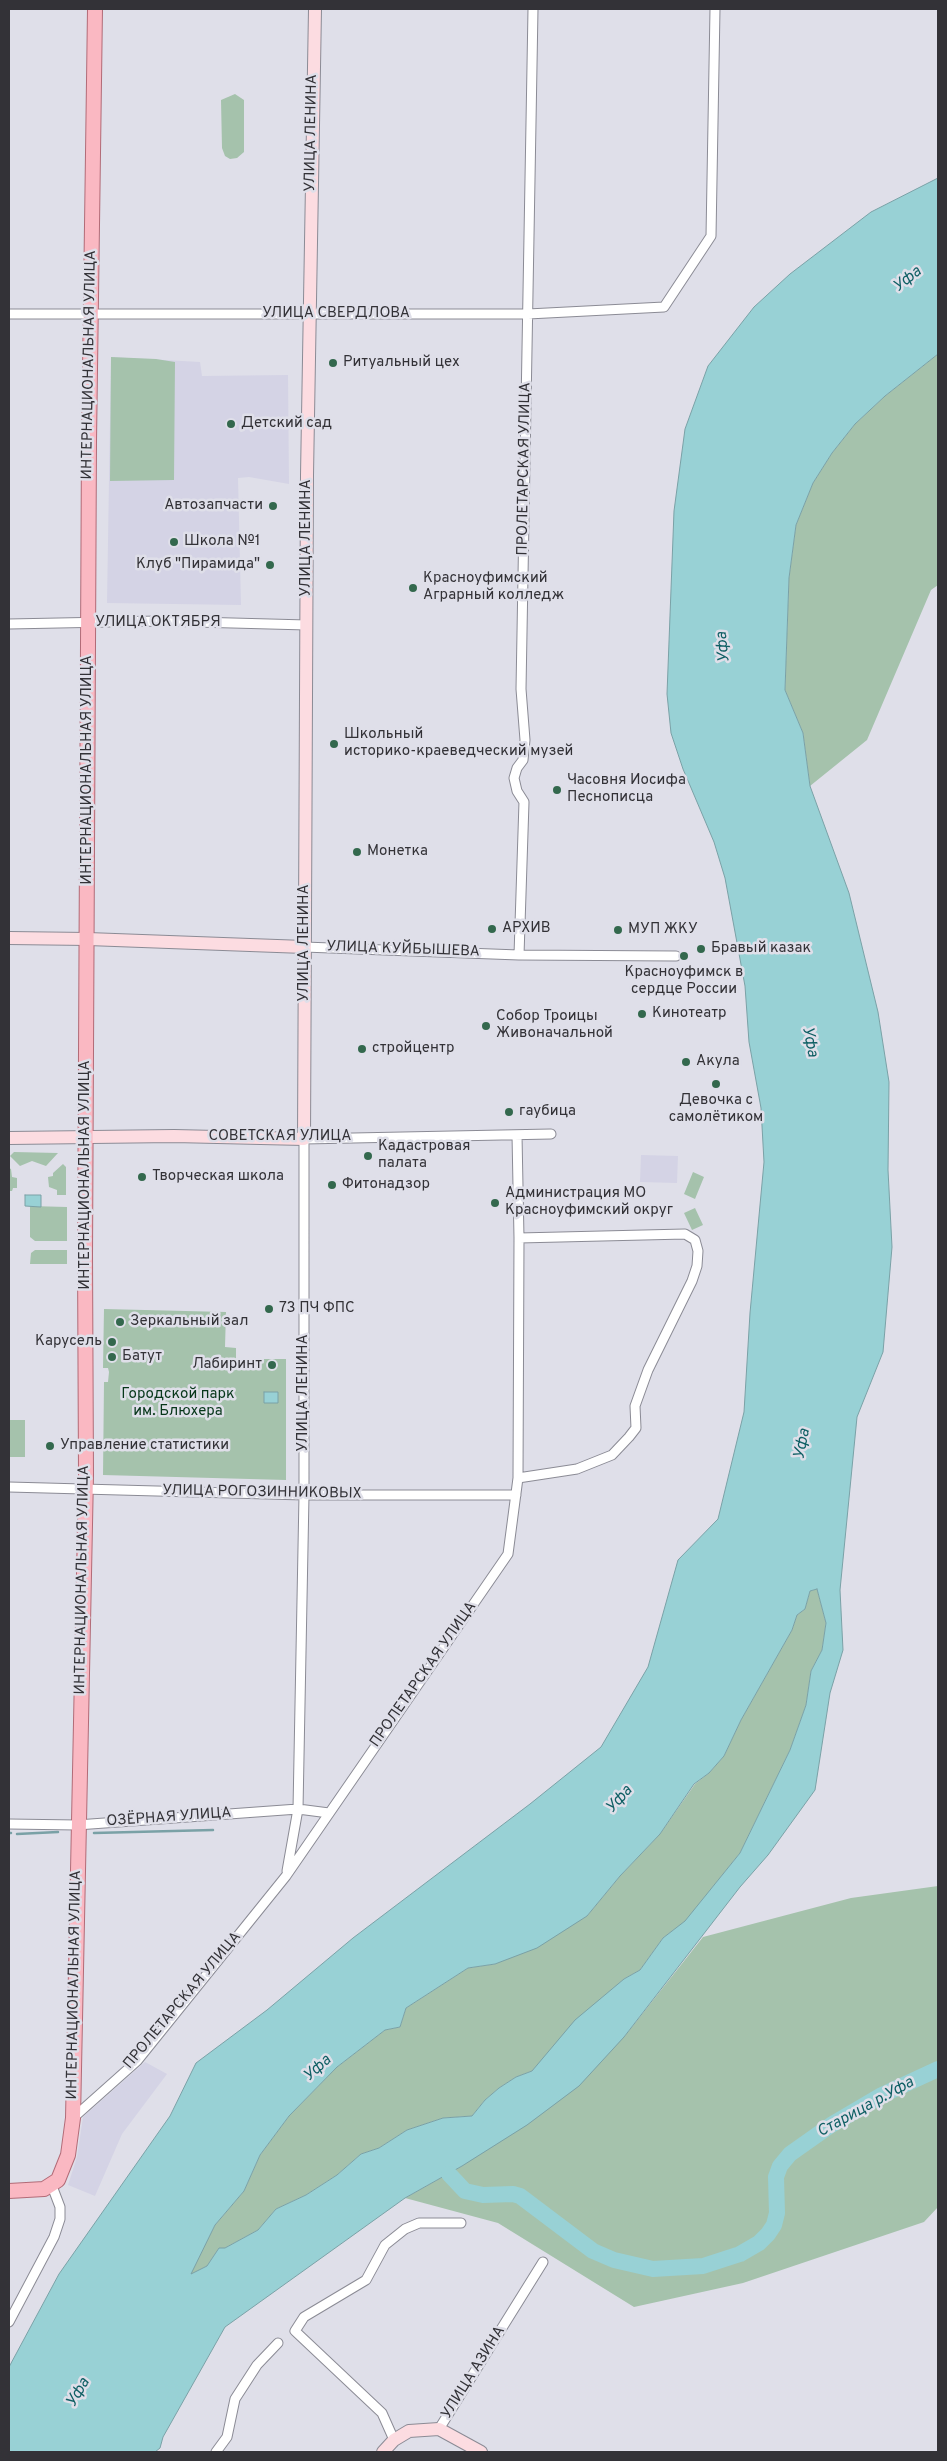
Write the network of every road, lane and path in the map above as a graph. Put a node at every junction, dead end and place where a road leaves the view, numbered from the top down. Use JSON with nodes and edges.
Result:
{"nodes":[{"id":1,"x":95,"y":9,"type":"edge"},
{"id":2,"x":314,"y":9,"type":"edge"},
{"id":3,"x":533,"y":9,"type":"edge"},
{"id":4,"x":715,"y":9,"type":"edge"},
{"id":5,"x":9,"y":314,"type":"edge"},
{"id":6,"x":309,"y":314,"type":"junction"},
{"id":7,"x":528,"y":314,"type":"junction"},
{"id":8,"x":90,"y":315,"type":"junction"},
{"id":9,"x":89,"y":623,"type":"junction"},
{"id":10,"x":9,"y":624,"type":"edge"},
{"id":11,"x":307,"y":624,"type":"junction"},
{"id":12,"x":9,"y":938,"type":"edge"},
{"id":13,"x":88,"y":939,"type":"junction"},
{"id":14,"x":304,"y":947,"type":"junction"},
{"id":15,"x":520,"y":955,"type":"junction"},
{"id":16,"x":676,"y":956,"type":"dead end"},
{"id":17,"x":551,"y":1134,"type":"dead end"},
{"id":18,"x":517,"y":1135,"type":"junction"},
{"id":19,"x":9,"y":1138,"type":"edge"},
{"id":20,"x":86,"y":1138,"type":"junction"},
{"id":21,"x":304,"y":1139,"type":"junction"},
{"id":22,"x":519,"y":1238,"type":"junction"},
{"id":23,"x":518,"y":1478,"type":"junction"},
{"id":24,"x":9,"y":1487,"type":"edge"},
{"id":25,"x":85,"y":1490,"type":"junction"},
{"id":26,"x":304,"y":1495,"type":"junction"},
{"id":27,"x":516,"y":1495,"type":"junction"},
{"id":28,"x":298,"y":1809,"type":"junction"},
{"id":29,"x":329,"y":1813,"type":"junction"},
{"id":30,"x":9,"y":1824,"type":"edge"},
{"id":31,"x":77,"y":1825,"type":"junction"},
{"id":32,"x":286,"y":1876,"type":"junction"},
{"id":33,"x":73,"y":2118,"type":"junction"},
{"id":34,"x":52,"y":2186,"type":"junction"},
{"id":35,"x":9,"y":2191,"type":"edge"},
{"id":36,"x":461,"y":2223,"type":"dead end"},
{"id":37,"x":543,"y":2262,"type":"dead end"},
{"id":38,"x":9,"y":2322,"type":"edge"},
{"id":39,"x":278,"y":2343,"type":"dead end"},
{"id":40,"x":439,"y":2429,"type":"junction"},
{"id":41,"x":394,"y":2440,"type":"junction"},
{"id":42,"x":216,"y":2452,"type":"edge"},
{"id":43,"x":383,"y":2452,"type":"edge"},
{"id":44,"x":481,"y":2452,"type":"edge"}],
"edges":[{"from":1,"to":8,"type":"main road","name":"ИНТЕРНАЦИОНАЛЬНАЯ УЛИЦА"},
{"from":2,"to":6,"type":"main road","name":"УЛИЦА ЛЕНИНА"},
{"from":3,"to":7,"type":"street","name":"ПРОЛЕТАРСКАЯ УЛИЦА"},
{"from":4,"to":7,"type":"street","name":"УЛИЦА СВЕРДЛОВА"},
{"from":5,"to":8,"type":"street","name":"УЛИЦА СВЕРДЛОВА"},
{"from":6,"to":7,"type":"street","name":"УЛИЦА СВЕРДЛОВА"},
{"from":6,"to":8,"type":"street","name":"УЛИЦА СВЕРДЛОВА"},
{"from":6,"to":11,"type":"main road","name":"УЛИЦА ЛЕНИНА"},
{"from":7,"to":15,"type":"street","name":"ПРОЛЕТАРСКАЯ УЛИЦА"},
{"from":8,"to":9,"type":"main road","name":"ИНТЕРНАЦИОНАЛЬНАЯ УЛИЦА"},
{"from":9,"to":10,"type":"street","name":"УЛИЦА ОКТЯБРЯ"},
{"from":9,"to":11,"type":"street","name":"УЛИЦА ОКТЯБРЯ"},
{"from":9,"to":13,"type":"main road","name":"ИНТЕРНАЦИОНАЛЬНАЯ УЛИЦА"},
{"from":11,"to":14,"type":"main road","name":"УЛИЦА ЛЕНИНА"},
{"from":12,"to":13,"type":"main road","name":"УЛИЦА КУЙБЫШЕВА"},
{"from":13,"to":14,"type":"main road","name":"УЛИЦА КУЙБЫШЕВА"},
{"from":13,"to":20,"type":"main road","name":"ИНТЕРНАЦИОНАЛЬНАЯ УЛИЦА"},
{"from":14,"to":15,"type":"street","name":"УЛИЦА КУЙБЫШЕВА"},
{"from":14,"to":21,"type":"main road","name":"УЛИЦА ЛЕНИНА"},
{"from":15,"to":16,"type":"street","name":"УЛИЦА КУЙБЫШЕВА"},
{"from":17,"to":18,"type":"street","name":"СОВЕТСКАЯ УЛИЦА"},
{"from":18,"to":21,"type":"street","name":"СОВЕТСКАЯ УЛИЦА"},
{"from":18,"to":22,"type":"street","name":"ПРОЛЕТАРСКАЯ УЛИЦА"},
{"from":19,"to":20,"type":"main road","name":"СОВЕТСКАЯ УЛИЦА"},
{"from":20,"to":21,"type":"main road","name":"СОВЕТСКАЯ УЛИЦА"},
{"from":20,"to":25,"type":"main road","name":"ИНТЕРНАЦИОНАЛЬНАЯ УЛИЦА"},
{"from":21,"to":26,"type":"street","name":"УЛИЦА ЛЕНИНА"},
{"from":22,"to":23,"type":"street","name":"ПРОЛЕТАРСКАЯ УЛИЦА"},
{"from":22,"to":23,"type":"street"},
{"from":23,"to":27,"type":"street","name":"ПРОЛЕТАРСКАЯ УЛИЦА"},
{"from":24,"to":25,"type":"street","name":"УЛИЦА РОГОЗИННИКОВЫХ"},
{"from":25,"to":26,"type":"street","name":"УЛИЦА РОГОЗИННИКОВЫХ"},
{"from":25,"to":31,"type":"main road","name":"ИНТЕРНАЦИОНАЛЬНАЯ УЛИЦА"},
{"from":26,"to":27,"type":"street","name":"УЛИЦА РОГОЗИННИКОВЫХ"},
{"from":26,"to":28,"type":"street","name":"УЛИЦА ЛЕНИНА"},
{"from":27,"to":29,"type":"street","name":"ПРОЛЕТАРСКАЯ УЛИЦА"},
{"from":28,"to":29,"type":"street","name":"ОЗЁРНАЯ УЛИЦА"},
{"from":28,"to":31,"type":"street","name":"ОЗЁРНАЯ УЛИЦА"},
{"from":28,"to":32,"type":"street","name":"УЛИЦА ЛЕНИНА"},
{"from":29,"to":32,"type":"street","name":"ПРОЛЕТАРСКАЯ УЛИЦА"},
{"from":30,"to":31,"type":"street","name":"ОЗЁРНАЯ УЛИЦА"},
{"from":31,"to":33,"type":"main road","name":"ИНТЕРНАЦИОНАЛЬНАЯ УЛИЦА"},
{"from":32,"to":33,"type":"street","name":"ПРОЛЕТАРСКАЯ УЛИЦА"},
{"from":33,"to":34,"type":"main road","name":"ИНТЕРНАЦИОНАЛЬНАЯ УЛИЦА"},
{"from":34,"to":35,"type":"main road"},
{"from":34,"to":38,"type":"street"},
{"from":36,"to":41,"type":"street"},
{"from":37,"to":40,"type":"street","name":"УЛИЦА АЗИНА"},
{"from":39,"to":42,"type":"street"},
{"from":40,"to":41,"type":"main road","name":"УЛИЦА АЗИНА"},
{"from":40,"to":44,"type":"main road"},
{"from":41,"to":43,"type":"main road","name":"УЛИЦА АЗИНА"}]}
